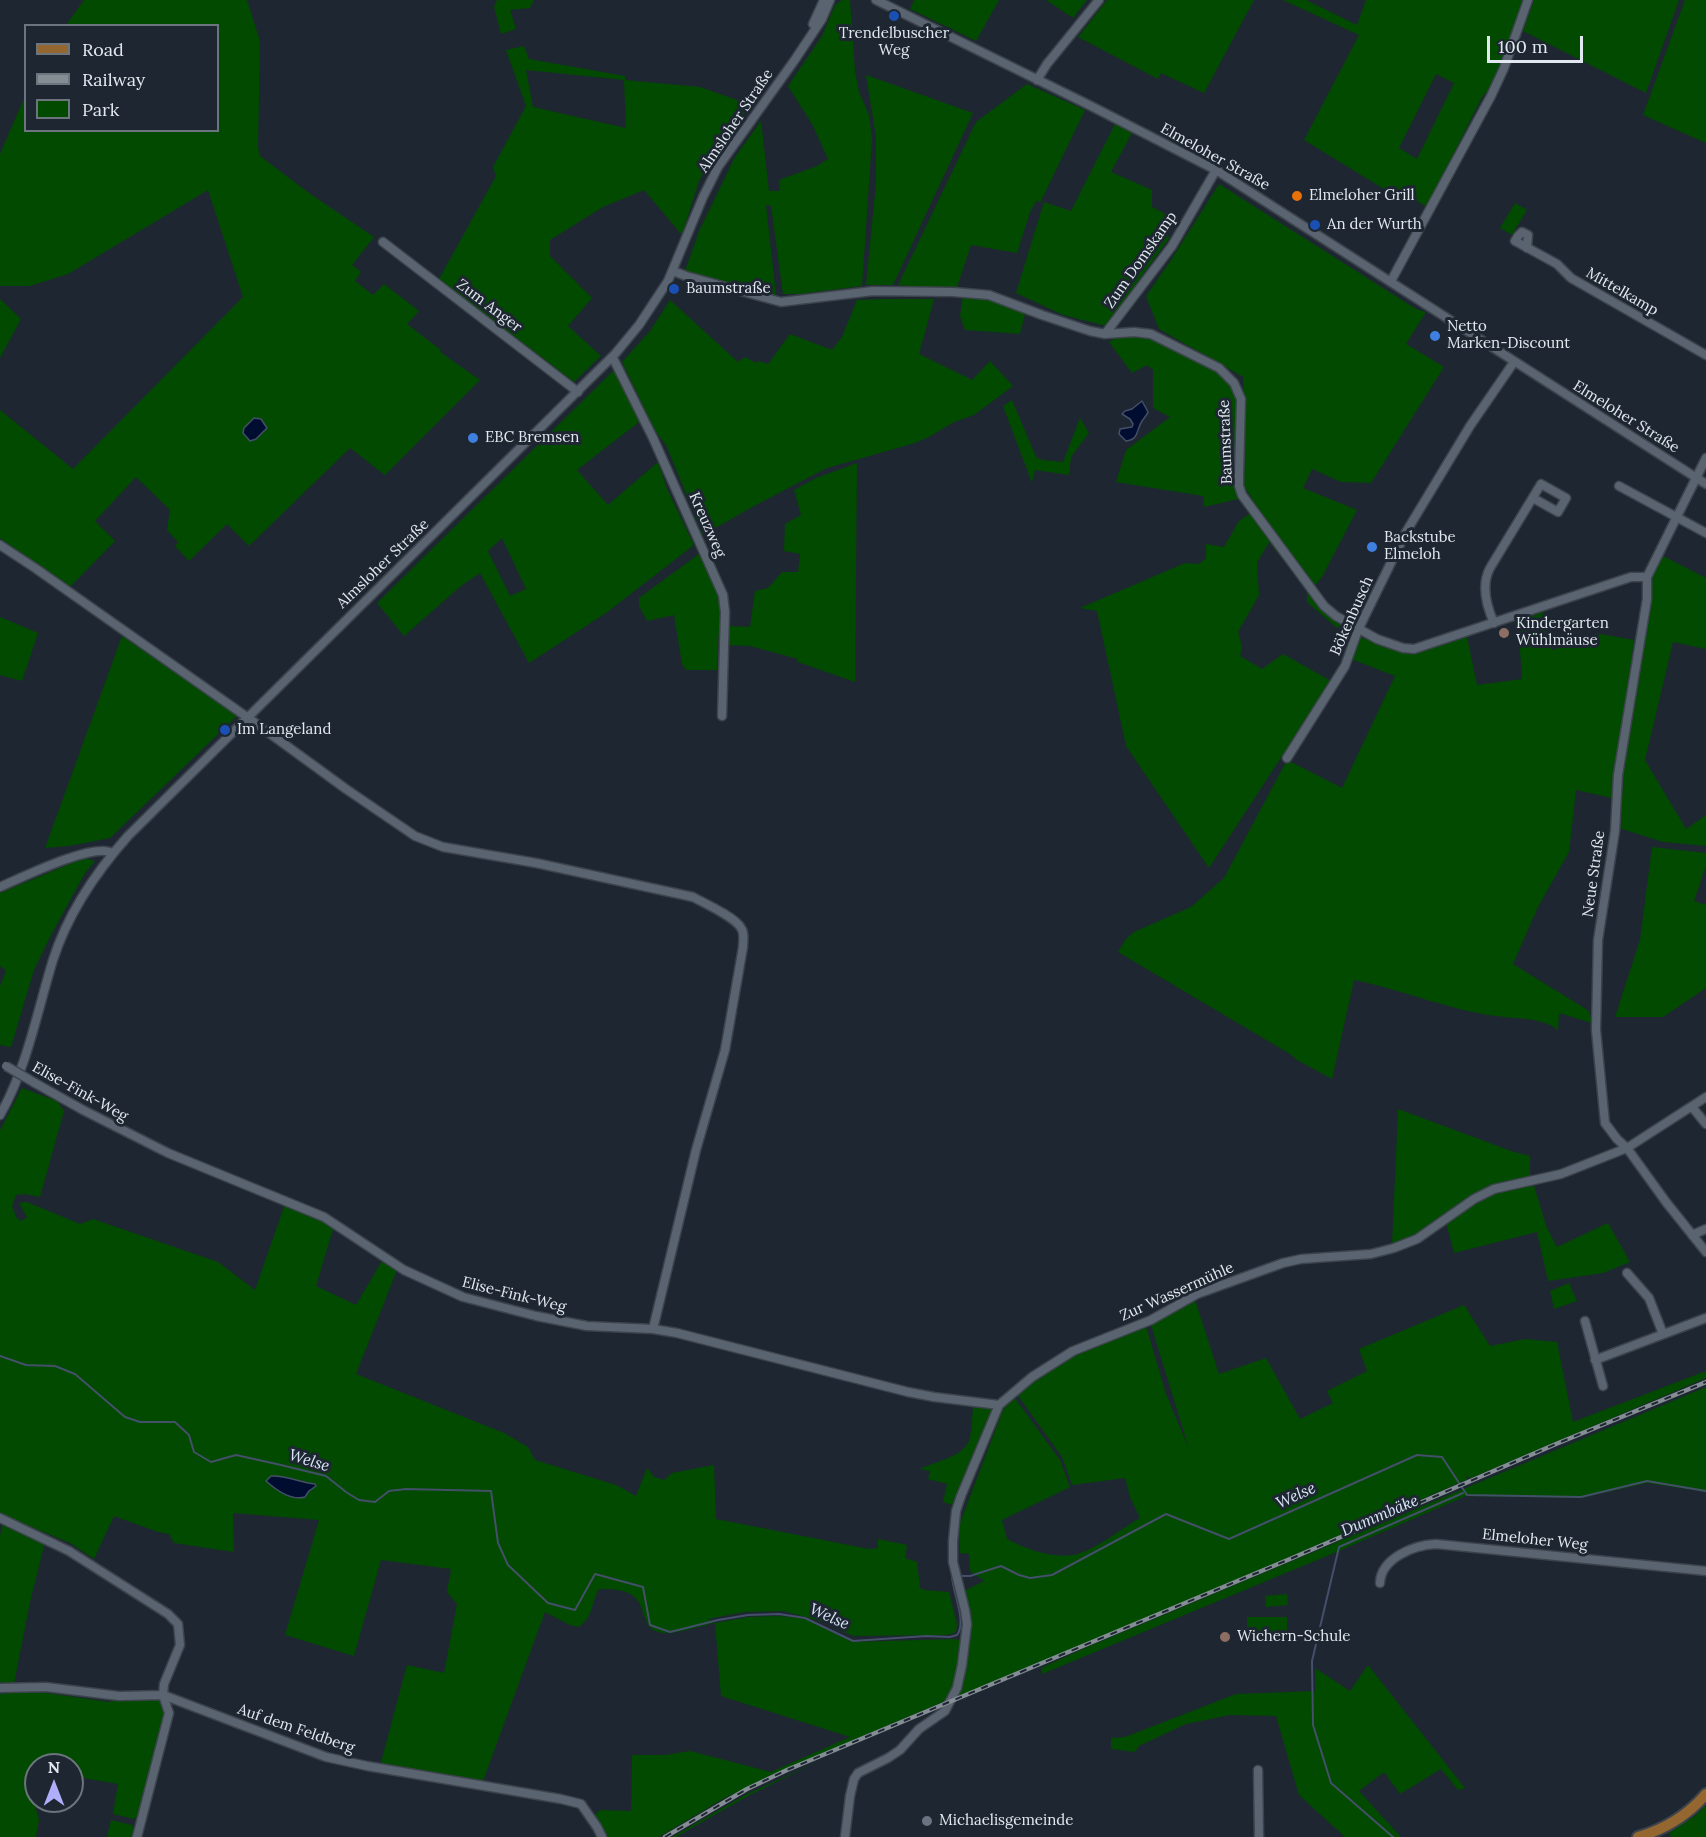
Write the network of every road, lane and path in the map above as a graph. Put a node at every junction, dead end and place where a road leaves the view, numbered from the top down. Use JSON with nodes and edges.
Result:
{"nodes":[{"id":1,"x":824,"y":0,"type":"edge"},
{"id":2,"x":830,"y":0,"type":"edge"},
{"id":3,"x":876,"y":0,"type":"edge"},
{"id":4,"x":1099,"y":0,"type":"edge"},
{"id":5,"x":1528,"y":0,"type":"edge"},
{"id":6,"x":807,"y":40,"type":"junction"},
{"id":7,"x":1037,"y":80,"type":"junction"},
{"id":8,"x":1216,"y":171,"type":"junction"},
{"id":9,"x":383,"y":242,"type":"dead end"},
{"id":10,"x":1527,"y":248,"type":"dead end"},
{"id":11,"x":673,"y":271,"type":"junction"},
{"id":12,"x":1391,"y":281,"type":"junction"},
{"id":13,"x":1105,"y":334,"type":"junction"},
{"id":14,"x":1706,"y":356,"type":"edge"},
{"id":15,"x":613,"y":358,"type":"junction"},
{"id":16,"x":1514,"y":362,"type":"junction"},
{"id":17,"x":578,"y":392,"type":"junction"},
{"id":18,"x":1706,"y":458,"type":"edge"},
{"id":19,"x":1696,"y":478,"type":"junction"},
{"id":20,"x":1706,"y":484,"type":"edge"},
{"id":21,"x":1619,"y":486,"type":"dead end"},
{"id":22,"x":1533,"y":498,"type":"dead end"},
{"id":23,"x":1676,"y":517,"type":"junction"},
{"id":24,"x":1706,"y":533,"type":"edge"},
{"id":25,"x":0,"y":545,"type":"edge"},
{"id":26,"x":1647,"y":577,"type":"junction"},
{"id":27,"x":1494,"y":623,"type":"junction"},
{"id":28,"x":1358,"y":630,"type":"junction"},
{"id":29,"x":722,"y":716,"type":"dead end"},
{"id":30,"x":247,"y":717,"type":"junction"},
{"id":31,"x":1287,"y":758,"type":"dead end"},
{"id":32,"x":112,"y":853,"type":"junction"},
{"id":33,"x":0,"y":887,"type":"edge"},
{"id":34,"x":3,"y":1064,"type":"edge"},
{"id":35,"x":1706,"y":1097,"type":"edge"},
{"id":36,"x":1692,"y":1107,"type":"junction"},
{"id":37,"x":0,"y":1115,"type":"edge"},
{"id":38,"x":1706,"y":1124,"type":"edge"},
{"id":39,"x":1627,"y":1148,"type":"junction"},
{"id":40,"x":1706,"y":1229,"type":"edge"},
{"id":41,"x":1692,"y":1235,"type":"junction"},
{"id":42,"x":1706,"y":1252,"type":"edge"},
{"id":43,"x":1627,"y":1273,"type":"dead end"},
{"id":44,"x":1706,"y":1317,"type":"edge"},
{"id":45,"x":1585,"y":1321,"type":"dead end"},
{"id":46,"x":653,"y":1329,"type":"junction"},
{"id":47,"x":1664,"y":1334,"type":"junction"},
{"id":48,"x":1595,"y":1360,"type":"junction"},
{"id":49,"x":1604,"y":1386,"type":"dead end"},
{"id":50,"x":999,"y":1405,"type":"junction"},
{"id":51,"x":0,"y":1518,"type":"edge"},
{"id":52,"x":1706,"y":1570,"type":"edge"},
{"id":53,"x":1380,"y":1583,"type":"dead end"},
{"id":54,"x":0,"y":1688,"type":"edge"},
{"id":55,"x":163,"y":1695,"type":"junction"},
{"id":56,"x":181,"y":1702,"type":"junction"},
{"id":57,"x":169,"y":1713,"type":"junction"},
{"id":58,"x":1258,"y":1770,"type":"dead end"},
{"id":59,"x":1706,"y":1794,"type":"edge"},
{"id":60,"x":137,"y":1837,"type":"edge"},
{"id":61,"x":602,"y":1837,"type":"edge"},
{"id":62,"x":845,"y":1837,"type":"edge"},
{"id":63,"x":1259,"y":1837,"type":"edge"},
{"id":64,"x":1638,"y":1837,"type":"edge"}],
"edges":[{"from":1,"to":6,"type":"street","name":"Almsloher Straße"},
{"from":2,"to":6,"type":"street","name":"Almsloher Straße"},
{"from":3,"to":7,"type":"street","name":"Elmeloher Straße"},
{"from":4,"to":7,"type":"street"},
{"from":5,"to":12,"type":"street"},
{"from":6,"to":11,"type":"street","name":"Almsloher Straße"},
{"from":7,"to":8,"type":"street","name":"Elmeloher Straße"},
{"from":8,"to":12,"type":"street","name":"Elmeloher Straße"},
{"from":8,"to":13,"type":"street","name":"Zum Domskamp"},
{"from":9,"to":17,"type":"street","name":"Zum Anger"},
{"from":10,"to":14,"type":"street","name":"Mittelkamp"},
{"from":11,"to":13,"type":"street","name":"Baumstraße"},
{"from":11,"to":15,"type":"street","name":"Almsloher Straße"},
{"from":12,"to":16,"type":"street","name":"Elmeloher Straße"},
{"from":13,"to":28,"type":"street","name":"Baumstraße"},
{"from":15,"to":17,"type":"street","name":"Almsloher Straße"},
{"from":15,"to":29,"type":"street","name":"Kreuzweg"},
{"from":16,"to":19,"type":"street","name":"Elmeloher Straße"},
{"from":16,"to":28,"type":"street","name":"Bökenbusch"},
{"from":17,"to":30,"type":"street","name":"Almsloher Straße"},
{"from":18,"to":19,"type":"street","name":"Neue Straße"},
{"from":19,"to":20,"type":"street","name":"Elmeloher Straße"},
{"from":19,"to":23,"type":"street","name":"Neue Straße"},
{"from":21,"to":23,"type":"street"},
{"from":22,"to":27,"type":"street"},
{"from":23,"to":24,"type":"street"},
{"from":23,"to":26,"type":"street","name":"Neue Straße"},
{"from":25,"to":30,"type":"street"},
{"from":26,"to":27,"type":"street","name":"Baumstraße"},
{"from":26,"to":39,"type":"street","name":"Neue Straße"},
{"from":27,"to":28,"type":"street","name":"Baumstraße"},
{"from":28,"to":31,"type":"street","name":"Bökenbusch"},
{"from":30,"to":32,"type":"street","name":"Almsloher Straße"},
{"from":30,"to":46,"type":"street"},
{"from":32,"to":33,"type":"street"},
{"from":32,"to":37,"type":"street","name":"Almsloher Straße"},
{"from":34,"to":46,"type":"street","name":"Elise-Fink-Weg","bridge":true},
{"from":35,"to":36,"type":"street","name":"Zur Wassermühle"},
{"from":36,"to":38,"type":"street"},
{"from":36,"to":39,"type":"street","name":"Zur Wassermühle"},
{"from":39,"to":41,"type":"street","name":"Neue Straße"},
{"from":39,"to":50,"type":"street","name":"Zur Wassermühle"},
{"from":40,"to":41,"type":"street"},
{"from":41,"to":42,"type":"street","name":"Neue Straße"},
{"from":43,"to":47,"type":"street"},
{"from":44,"to":47,"type":"street"},
{"from":45,"to":48,"type":"street"},
{"from":46,"to":50,"type":"street","name":"Elise-Fink-Weg"},
{"from":47,"to":48,"type":"street"},
{"from":48,"to":49,"type":"street"},
{"from":50,"to":62,"type":"street"},
{"from":51,"to":55,"type":"street"},
{"from":52,"to":53,"type":"street","name":"Elmeloher Weg"},
{"from":54,"to":55,"type":"street","name":"Auf dem Feldberg"},
{"from":55,"to":56,"type":"street","name":"Auf dem Feldberg"},
{"from":55,"to":57,"type":"street"},
{"from":56,"to":57,"type":"street"},
{"from":56,"to":61,"type":"street","name":"Auf dem Feldberg"},
{"from":57,"to":60,"type":"street"},
{"from":58,"to":63,"type":"street"},
{"from":59,"to":64,"type":"main road"}]}
